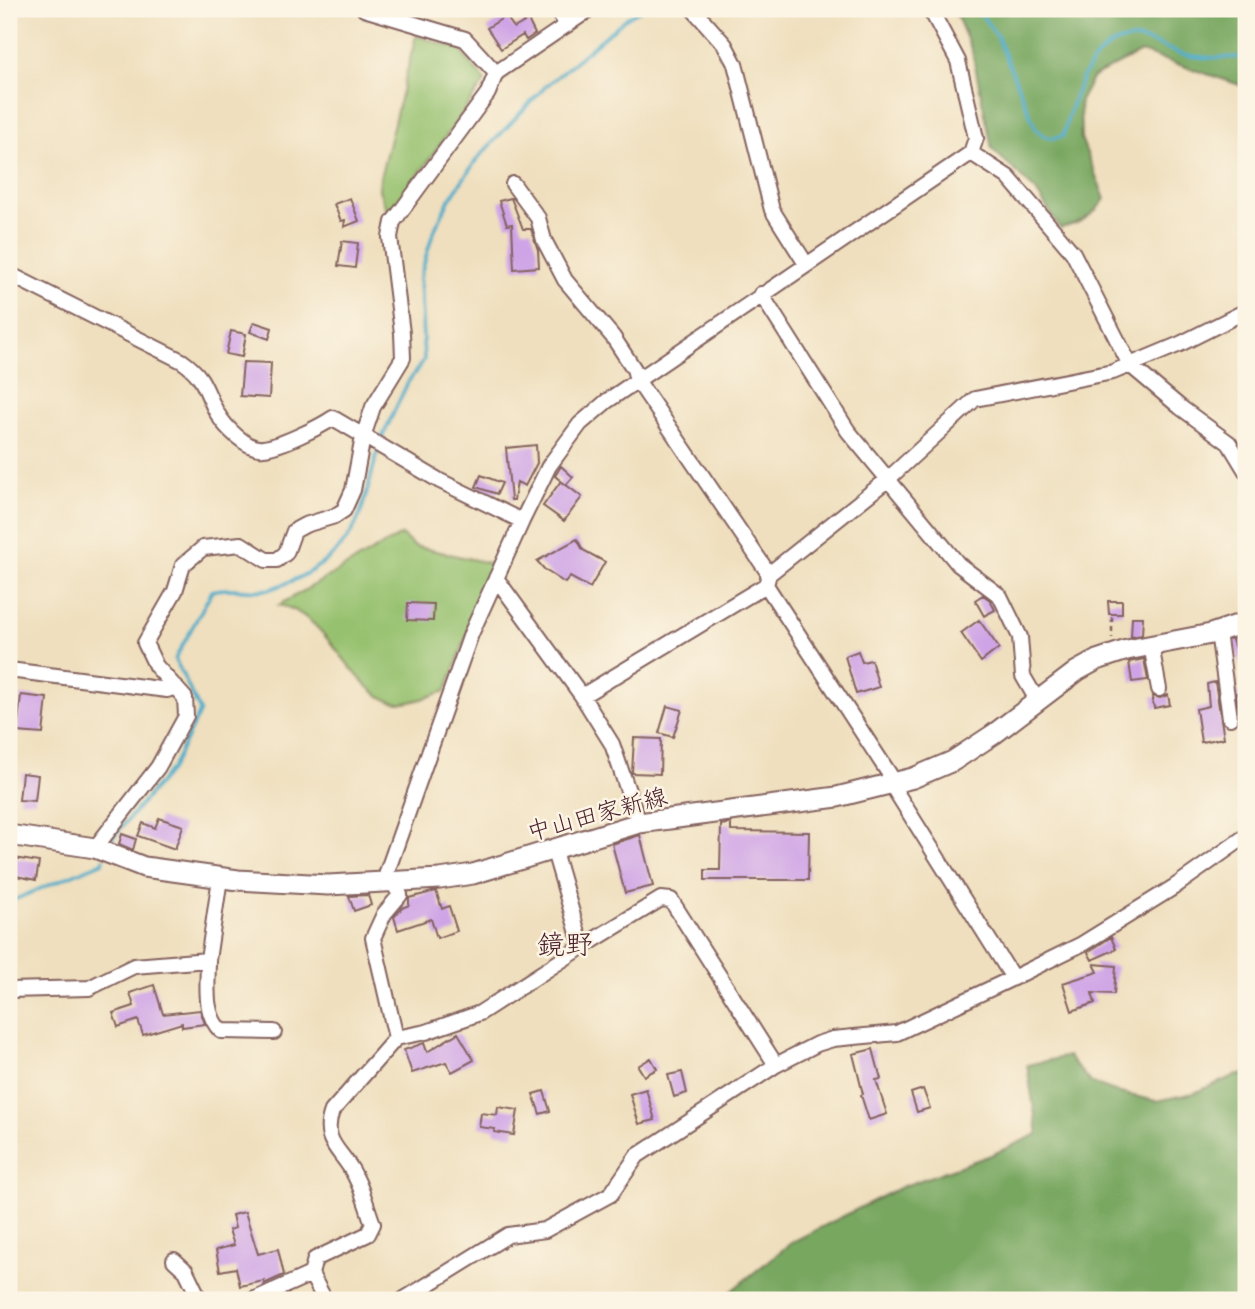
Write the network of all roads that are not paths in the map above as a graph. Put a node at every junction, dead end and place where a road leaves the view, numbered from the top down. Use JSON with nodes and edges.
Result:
{"nodes":[{"id":1,"x":364,"y":9,"type":"edge"},
{"id":2,"x":557,"y":9,"type":"edge"},
{"id":3,"x":590,"y":9,"type":"edge"},
{"id":4,"x":695,"y":9,"type":"edge"},
{"id":5,"x":927,"y":9,"type":"edge"},
{"id":6,"x":567,"y":25,"type":"junction"},
{"id":7,"x":496,"y":73,"type":"junction"},
{"id":8,"x":971,"y":153,"type":"junction"},
{"id":9,"x":513,"y":184,"type":"dead end"},
{"id":10,"x":806,"y":264,"type":"junction"},
{"id":11,"x":9,"y":274,"type":"edge"},
{"id":12,"x":761,"y":294,"type":"junction"},
{"id":13,"x":1246,"y":311,"type":"edge"},
{"id":14,"x":1130,"y":365,"type":"junction"},
{"id":15,"x":637,"y":380,"type":"junction"},
{"id":16,"x":363,"y":438,"type":"junction"},
{"id":17,"x":1246,"y":471,"type":"edge"},
{"id":18,"x":887,"y":480,"type":"junction"},
{"id":19,"x":523,"y":521,"type":"junction"},
{"id":20,"x":496,"y":579,"type":"junction"},
{"id":21,"x":768,"y":580,"type":"junction"},
{"id":22,"x":1246,"y":622,"type":"edge"},
{"id":23,"x":1218,"y":632,"type":"junction"},
{"id":24,"x":1151,"y":645,"type":"junction"},
{"id":25,"x":9,"y":670,"type":"edge"},
{"id":26,"x":176,"y":687,"type":"junction"},
{"id":27,"x":1159,"y":689,"type":"dead end"},
{"id":28,"x":582,"y":696,"type":"junction"},
{"id":29,"x":1037,"y":700,"type":"junction"},
{"id":30,"x":1230,"y":718,"type":"dead end"},
{"id":31,"x":891,"y":785,"type":"junction"},
{"id":32,"x":639,"y":822,"type":"junction"},
{"id":33,"x":9,"y":835,"type":"edge"},
{"id":34,"x":1246,"y":836,"type":"edge"},
{"id":35,"x":94,"y":848,"type":"junction"},
{"id":36,"x":554,"y":850,"type":"junction"},
{"id":37,"x":220,"y":878,"type":"junction"},
{"id":38,"x":393,"y":881,"type":"junction"},
{"id":39,"x":582,"y":947,"type":"junction"},
{"id":40,"x":208,"y":960,"type":"junction"},
{"id":41,"x":1013,"y":978,"type":"junction"},
{"id":42,"x":9,"y":990,"type":"edge"},
{"id":43,"x":274,"y":1032,"type":"dead end"},
{"id":44,"x":396,"y":1038,"type":"junction"},
{"id":45,"x":776,"y":1065,"type":"junction"},
{"id":46,"x":174,"y":1260,"type":"dead end"},
{"id":47,"x":311,"y":1274,"type":"junction"},
{"id":48,"x":200,"y":1300,"type":"edge"},
{"id":49,"x":253,"y":1300,"type":"edge"},
{"id":50,"x":325,"y":1300,"type":"edge"},
{"id":51,"x":403,"y":1300,"type":"edge"}],
"edges":[{"from":1,"to":7,"type":"street"},
{"from":2,"to":6,"type":"street"},
{"from":3,"to":6,"type":"street"},
{"from":4,"to":10,"type":"street"},
{"from":5,"to":8,"type":"street"},
{"from":6,"to":7,"type":"street"},
{"from":7,"to":16,"type":"street"},
{"from":8,"to":10,"type":"street"},
{"from":8,"to":14,"type":"street"},
{"from":9,"to":15,"type":"street"},
{"from":10,"to":12,"type":"street"},
{"from":11,"to":16,"type":"street"},
{"from":12,"to":15,"type":"street"},
{"from":12,"to":18,"type":"street"},
{"from":13,"to":14,"type":"street"},
{"from":14,"to":17,"type":"street"},
{"from":14,"to":18,"type":"street"},
{"from":15,"to":19,"type":"street"},
{"from":15,"to":21,"type":"street"},
{"from":16,"to":19,"type":"street"},
{"from":16,"to":26,"type":"street"},
{"from":18,"to":21,"type":"street"},
{"from":18,"to":29,"type":"street"},
{"from":19,"to":20,"type":"street"},
{"from":20,"to":28,"type":"street"},
{"from":20,"to":38,"type":"street"},
{"from":21,"to":28,"type":"street"},
{"from":21,"to":31,"type":"street"},
{"from":22,"to":23,"type":"main road","name":"中山田家新線"},
{"from":23,"to":24,"type":"main road","name":"中山田家新線"},
{"from":23,"to":30,"type":"street"},
{"from":24,"to":27,"type":"street"},
{"from":24,"to":29,"type":"main road","name":"中山田家新線"},
{"from":25,"to":26,"type":"street"},
{"from":26,"to":35,"type":"street"},
{"from":28,"to":32,"type":"street"},
{"from":29,"to":31,"type":"main road","name":"中山田家新線"},
{"from":31,"to":32,"type":"main road","name":"中山田家新線"},
{"from":31,"to":41,"type":"street"},
{"from":32,"to":36,"type":"main road","name":"中山田家新線"},
{"from":33,"to":35,"type":"main road","name":"中山田家新線"},
{"from":34,"to":41,"type":"street"},
{"from":35,"to":37,"type":"main road","name":"中山田家新線"},
{"from":36,"to":38,"type":"main road","name":"中山田家新線"},
{"from":36,"to":39,"type":"street"},
{"from":37,"to":38,"type":"main road","name":"中山田家新線"},
{"from":37,"to":40,"type":"street"},
{"from":38,"to":44,"type":"street"},
{"from":39,"to":44,"type":"street"},
{"from":39,"to":45,"type":"street"},
{"from":40,"to":42,"type":"street"},
{"from":40,"to":43,"type":"street"},
{"from":41,"to":45,"type":"street"},
{"from":44,"to":47,"type":"street"},
{"from":45,"to":51,"type":"street"},
{"from":46,"to":48,"type":"street"},
{"from":47,"to":49,"type":"street"},
{"from":47,"to":50,"type":"street"}]}
